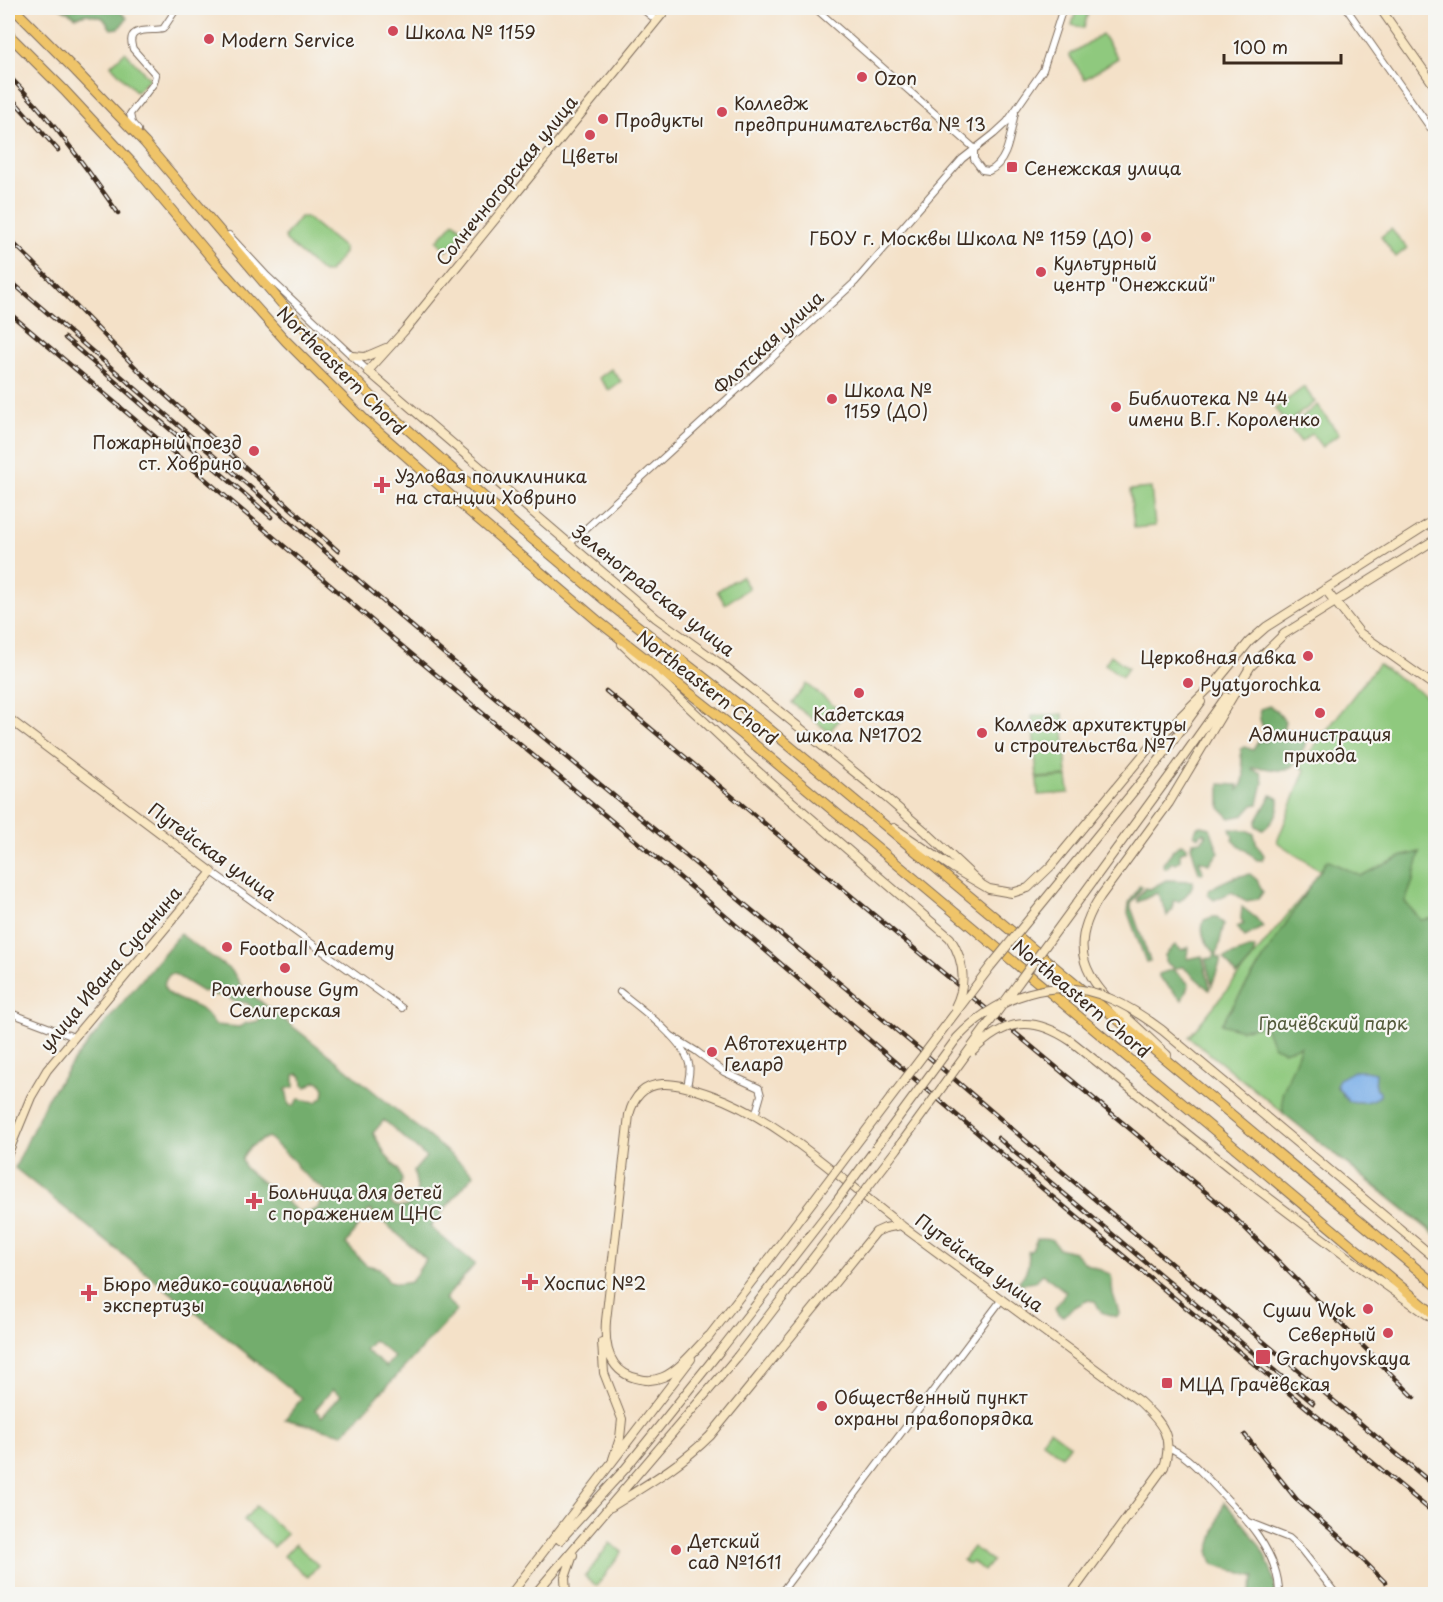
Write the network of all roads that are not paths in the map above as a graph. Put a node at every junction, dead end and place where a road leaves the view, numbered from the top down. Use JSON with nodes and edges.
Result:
{"nodes":[{"id":1,"x":13,"y":8,"type":"edge"},
{"id":2,"x":177,"y":8,"type":"edge"},
{"id":3,"x":641,"y":8,"type":"edge"},
{"id":4,"x":667,"y":8,"type":"edge"},
{"id":5,"x":814,"y":8,"type":"edge"},
{"id":6,"x":1063,"y":8,"type":"edge"},
{"id":7,"x":1346,"y":8,"type":"edge"},
{"id":8,"x":1380,"y":8,"type":"edge"},
{"id":9,"x":656,"y":20,"type":"junction"},
{"id":10,"x":8,"y":34,"type":"edge"},
{"id":11,"x":1436,"y":88,"type":"edge"},
{"id":12,"x":1016,"y":109,"type":"junction"},
{"id":13,"x":1436,"y":136,"type":"edge"},
{"id":14,"x":974,"y":148,"type":"junction"},
{"id":15,"x":392,"y":345,"type":"junction"},
{"id":16,"x":352,"y":356,"type":"junction"},
{"id":17,"x":368,"y":371,"type":"junction"},
{"id":18,"x":1436,"y":519,"type":"edge"},
{"id":19,"x":1436,"y":538,"type":"edge"},
{"id":20,"x":569,"y":544,"type":"junction"},
{"id":21,"x":1325,"y":589,"type":"junction"},
{"id":22,"x":1335,"y":603,"type":"junction"},
{"id":23,"x":598,"y":621,"type":"junction"},
{"id":24,"x":1252,"y":664,"type":"junction"},
{"id":25,"x":1215,"y":682,"type":"junction"},
{"id":26,"x":1436,"y":687,"type":"edge"},
{"id":27,"x":8,"y":718,"type":"edge"},
{"id":28,"x":835,"y":786,"type":"junction"},
{"id":29,"x":212,"y":872,"type":"junction"},
{"id":30,"x":981,"y":884,"type":"junction"},
{"id":31,"x":620,"y":992,"type":"dead end"},
{"id":32,"x":402,"y":1008,"type":"dead end"},
{"id":33,"x":8,"y":1012,"type":"edge"},
{"id":34,"x":670,"y":1035,"type":"junction"},
{"id":35,"x":74,"y":1036,"type":"junction"},
{"id":36,"x":932,"y":1044,"type":"junction"},
{"id":37,"x":953,"y":1072,"type":"junction"},
{"id":38,"x":687,"y":1087,"type":"junction"},
{"id":39,"x":1213,"y":1100,"type":"junction"},
{"id":40,"x":755,"y":1116,"type":"junction"},
{"id":41,"x":8,"y":1153,"type":"edge"},
{"id":42,"x":901,"y":1225,"type":"junction"},
{"id":43,"x":1436,"y":1259,"type":"edge"},
{"id":44,"x":1436,"y":1285,"type":"edge"},
{"id":45,"x":1002,"y":1299,"type":"junction"},
{"id":46,"x":1436,"y":1318,"type":"edge"},
{"id":47,"x":606,"y":1321,"type":"junction"},
{"id":48,"x":709,"y":1336,"type":"junction"},
{"id":49,"x":1169,"y":1448,"type":"junction"},
{"id":50,"x":609,"y":1468,"type":"junction"},
{"id":51,"x":611,"y":1507,"type":"junction"},
{"id":52,"x":1248,"y":1522,"type":"junction"},
{"id":53,"x":577,"y":1547,"type":"junction"},
{"id":54,"x":527,"y":1576,"type":"junction"},
{"id":55,"x":511,"y":1594,"type":"edge"},
{"id":56,"x":536,"y":1594,"type":"edge"},
{"id":57,"x":566,"y":1594,"type":"edge"},
{"id":58,"x":780,"y":1594,"type":"edge"},
{"id":59,"x":1071,"y":1594,"type":"edge"},
{"id":60,"x":1279,"y":1594,"type":"edge"},
{"id":61,"x":1336,"y":1594,"type":"edge"}],
"edges":[{"from":1,"to":28,"type":"main road","name":"Northeastern Chord"},
{"from":2,"to":16,"type":"street","name":"Зеленоградская улица"},
{"from":3,"to":9,"type":"street"},
{"from":4,"to":9,"type":"main road","name":"Солнечногорская улица"},
{"from":5,"to":14,"type":"street"},
{"from":6,"to":12,"type":"street","name":"Флотская улица"},
{"from":7,"to":13,"type":"street"},
{"from":8,"to":11,"type":"main road"},
{"from":9,"to":15,"type":"main road","name":"Солнечногорская улица"},
{"from":10,"to":23,"type":"main road","name":"Northeastern Chord"},
{"from":12,"to":14,"type":"street","name":"Флотская улица"},
{"from":12,"to":14,"type":"street","name":"Флотская улица"},
{"from":14,"to":20,"type":"street","name":"Флотская улица"},
{"from":15,"to":16,"type":"main road"},
{"from":15,"to":17,"type":"main road","name":"Солнечногорская улица"},
{"from":16,"to":17,"type":"street","name":"Зеленоградская улица"},
{"from":17,"to":20,"type":"main road","name":"Зеленоградская улица"},
{"from":18,"to":21,"type":"main road"},
{"from":19,"to":22,"type":"main road"},
{"from":20,"to":30,"type":"main road","name":"Зеленоградская улица"},
{"from":21,"to":22,"type":"main road"},
{"from":21,"to":25,"type":"main road"},
{"from":22,"to":24,"type":"main road"},
{"from":22,"to":26,"type":"main road"},
{"from":23,"to":36,"type":"main road","bridge":true},
{"from":23,"to":46,"type":"main road","name":"Northeastern Chord"},
{"from":24,"to":37,"type":"main road","bridge":true},
{"from":24,"to":39,"type":"main road"},
{"from":25,"to":30,"type":"main road"},
{"from":25,"to":36,"type":"main road","bridge":true},
{"from":27,"to":29,"type":"main road","name":"Путейская улица"},
{"from":28,"to":30,"type":"main road"},
{"from":28,"to":39,"type":"main road","name":"Northeastern Chord"},
{"from":29,"to":32,"type":"street","name":"Путейская улица"},
{"from":29,"to":35,"type":"main road","name":"улица Ивана Сусанина"},
{"from":31,"to":34,"type":"street"},
{"from":33,"to":35,"type":"street"},
{"from":34,"to":38,"type":"street"},
{"from":34,"to":40,"type":"street"},
{"from":35,"to":41,"type":"main road","name":"улица Ивана Сусанина"},
{"from":36,"to":48,"type":"main road","bridge":true},
{"from":37,"to":46,"type":"main road","bridge":true},
{"from":37,"to":51,"type":"main road","bridge":true},
{"from":38,"to":40,"type":"main road","name":"Путейская улица"},
{"from":38,"to":47,"type":"main road","name":"Путейская улица"},
{"from":39,"to":44,"type":"main road","name":"Northeastern Chord"},
{"from":40,"to":42,"type":"main road","name":"Путейская улица"},
{"from":42,"to":45,"type":"main road","name":"Путейская улица"},
{"from":42,"to":51,"type":"main road"},
{"from":43,"to":54,"type":"main road","bridge":true},
{"from":45,"to":49,"type":"main road","name":"Путейская улица"},
{"from":45,"to":58,"type":"street"},
{"from":47,"to":48,"type":"main road"},
{"from":47,"to":50,"type":"main road"},
{"from":48,"to":50,"type":"main road"},
{"from":49,"to":52,"type":"street"},
{"from":49,"to":59,"type":"main road"},
{"from":50,"to":54,"type":"main road"},
{"from":51,"to":53,"type":"main road"},
{"from":52,"to":60,"type":"street"},
{"from":52,"to":61,"type":"street"},
{"from":53,"to":56,"type":"main road"},
{"from":53,"to":57,"type":"main road"},
{"from":54,"to":55,"type":"main road"}]}
